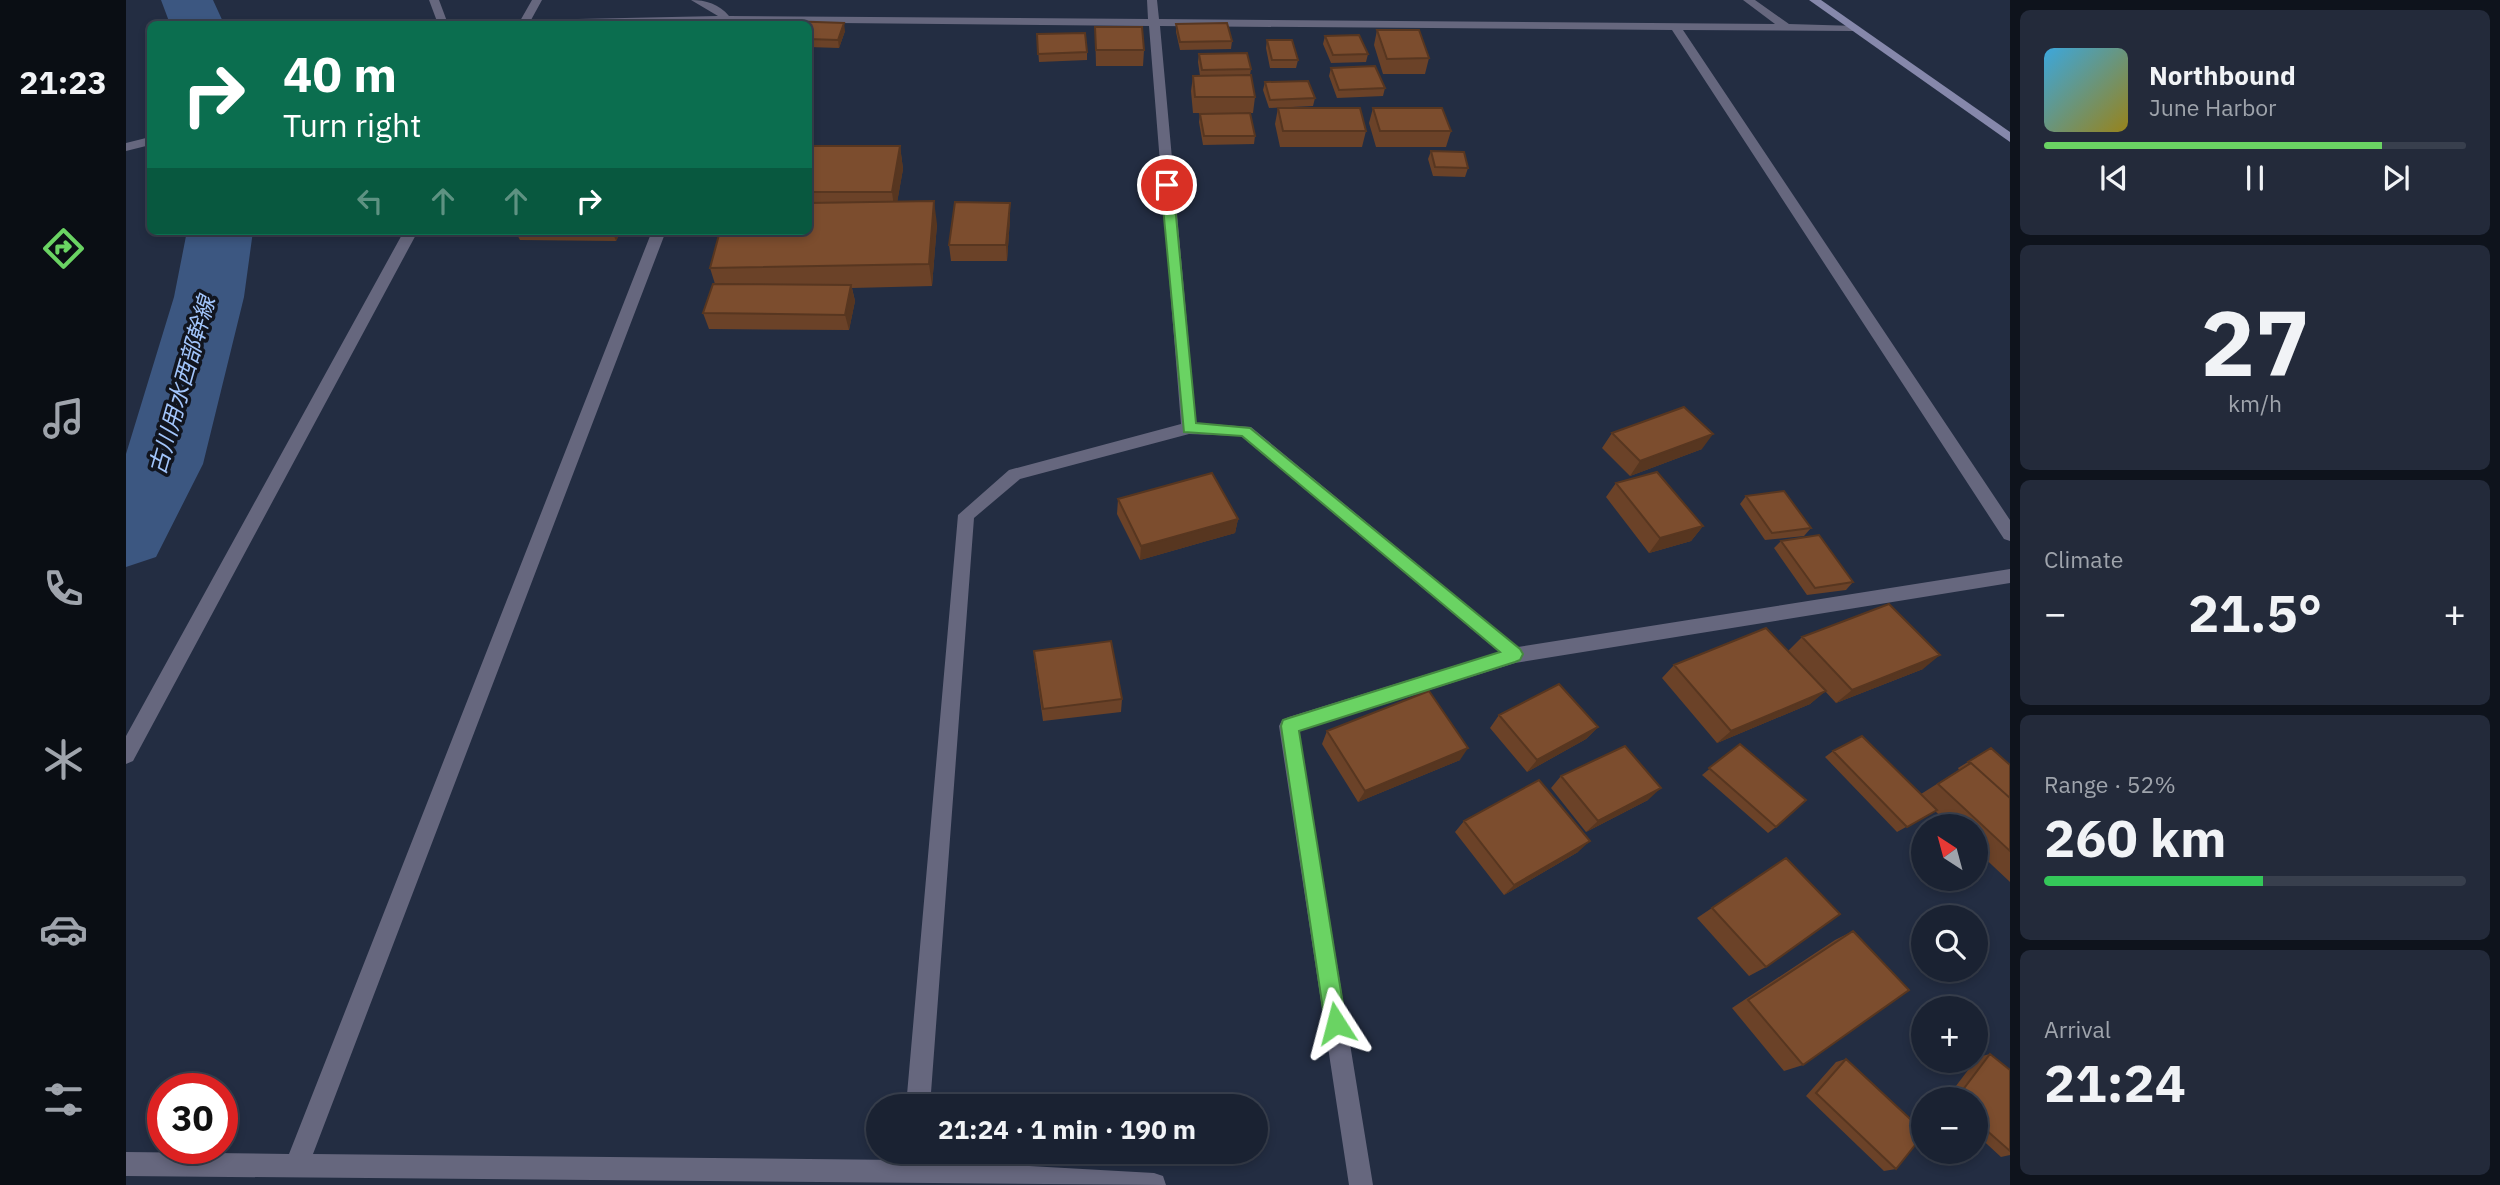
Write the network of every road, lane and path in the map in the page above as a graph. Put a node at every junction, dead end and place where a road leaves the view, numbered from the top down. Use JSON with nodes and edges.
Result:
{"nodes":[{"id":1,"x":434,"y":0,"type":"edge"},
{"id":2,"x":537,"y":0,"type":"edge"},
{"id":3,"x":696,"y":0,"type":"edge"},
{"id":4,"x":1152,"y":0,"type":"edge"},
{"id":5,"x":1748,"y":0,"type":"edge"},
{"id":6,"x":1814,"y":0,"type":"edge"},
{"id":7,"x":727,"y":19,"type":"junction"},
{"id":8,"x":442,"y":21,"type":"edge"},
{"id":9,"x":525,"y":21,"type":"edge"},
{"id":10,"x":645,"y":21,"type":"edge"},
{"id":11,"x":736,"y":21,"type":"edge"},
{"id":12,"x":812,"y":22,"type":"edge"},
{"id":13,"x":1153,"y":24,"type":"junction"},
{"id":14,"x":1676,"y":28,"type":"junction"},
{"id":15,"x":1787,"y":28,"type":"junction"},
{"id":16,"x":1853,"y":28,"type":"junction"},
{"id":17,"x":2010,"y":138,"type":"edge"},
{"id":18,"x":147,"y":142,"type":"edge"},
{"id":19,"x":126,"y":147,"type":"edge"},
{"id":20,"x":409,"y":235,"type":"edge"},
{"id":21,"x":657,"y":235,"type":"edge"},
{"id":22,"x":1189,"y":428,"type":"junction"},
{"id":23,"x":2010,"y":534,"type":"edge"},
{"id":24,"x":2010,"y":576,"type":"edge"},
{"id":25,"x":1515,"y":654,"type":"junction"},
{"id":26,"x":126,"y":755,"type":"edge"},
{"id":27,"x":919,"y":1094,"type":"edge"},
{"id":28,"x":866,"y":1162,"type":"edge"},
{"id":29,"x":126,"y":1164,"type":"edge"},
{"id":30,"x":934,"y":1164,"type":"edge"},
{"id":31,"x":296,"y":1166,"type":"junction"},
{"id":32,"x":1154,"y":1185,"type":"edge"},
{"id":33,"x":1361,"y":1185,"type":"edge"}],
"edges":[{"from":1,"to":8,"type":"street"},
{"from":2,"to":9,"type":"street"},
{"from":3,"to":7,"type":"street"},
{"from":4,"to":13,"type":"street"},
{"from":5,"to":15,"type":"street"},
{"from":6,"to":16,"type":"street"},
{"from":7,"to":10,"type":"street"},
{"from":7,"to":11,"type":"street"},
{"from":12,"to":13,"type":"street"},
{"from":13,"to":14,"type":"street"},
{"from":13,"to":22,"type":"street"},
{"from":14,"to":15,"type":"street"},
{"from":14,"to":23,"type":"street"},
{"from":15,"to":16,"type":"street"},
{"from":16,"to":17,"type":"street"},
{"from":18,"to":19,"type":"street"},
{"from":20,"to":26,"type":"street"},
{"from":21,"to":31,"type":"street"},
{"from":22,"to":25,"type":"street"},
{"from":22,"to":27,"type":"street"},
{"from":24,"to":25,"type":"street"},
{"from":25,"to":33,"type":"street"},
{"from":28,"to":31,"type":"street"},
{"from":29,"to":31,"type":"street"},
{"from":30,"to":32,"type":"street"}]}
